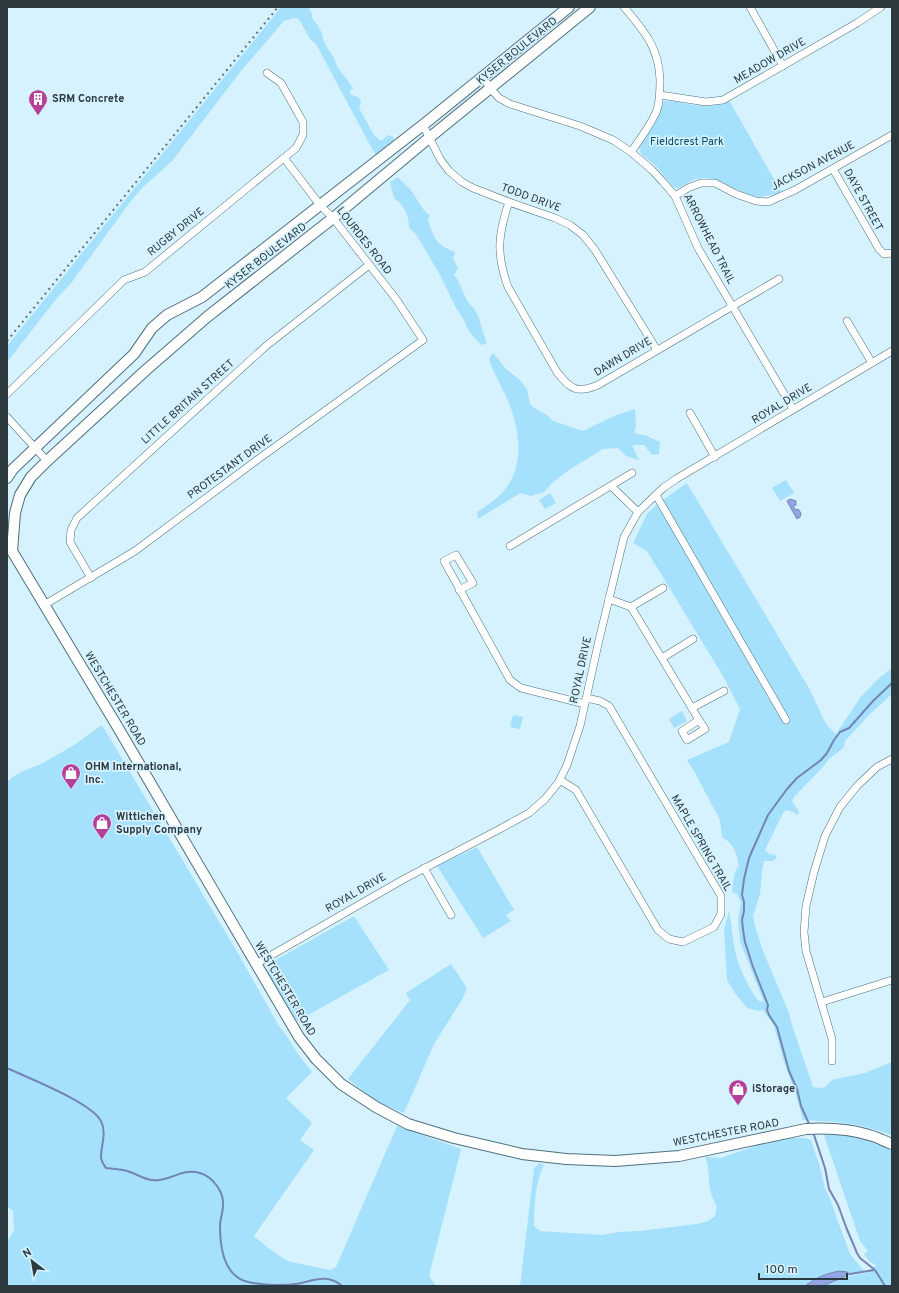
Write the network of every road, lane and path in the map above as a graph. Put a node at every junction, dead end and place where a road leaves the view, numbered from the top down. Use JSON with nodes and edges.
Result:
{"nodes":[{"id":1,"x":569,"y":7,"type":"edge"},
{"id":2,"x":590,"y":7,"type":"edge"},
{"id":3,"x":624,"y":7,"type":"edge"},
{"id":4,"x":750,"y":7,"type":"edge"},
{"id":5,"x":881,"y":7,"type":"edge"},
{"id":6,"x":783,"y":66,"type":"junction"},
{"id":7,"x":268,"y":73,"type":"dead end"},
{"id":8,"x":482,"y":77,"type":"junction"},
{"id":9,"x":490,"y":88,"type":"junction"},
{"id":10,"x":660,"y":95,"type":"junction"},
{"id":11,"x":423,"y":125,"type":"junction"},
{"id":12,"x":892,"y":135,"type":"edge"},
{"id":13,"x":429,"y":138,"type":"junction"},
{"id":14,"x":631,"y":152,"type":"junction"},
{"id":15,"x":284,"y":158,"type":"junction"},
{"id":16,"x":833,"y":169,"type":"junction"},
{"id":17,"x":675,"y":196,"type":"junction"},
{"id":18,"x":509,"y":202,"type":"junction"},
{"id":19,"x":320,"y":205,"type":"junction"},
{"id":20,"x":333,"y":218,"type":"junction"},
{"id":21,"x":892,"y":253,"type":"edge"},
{"id":22,"x":369,"y":265,"type":"junction"},
{"id":23,"x":779,"y":279,"type":"dead end"},
{"id":24,"x":732,"y":306,"type":"junction"},
{"id":25,"x":847,"y":321,"type":"dead end"},
{"id":26,"x":423,"y":340,"type":"joint"},
{"id":27,"x":657,"y":350,"type":"junction"},
{"id":28,"x":892,"y":351,"type":"edge"},
{"id":29,"x":872,"y":363,"type":"junction"},
{"id":30,"x":7,"y":394,"type":"edge"},
{"id":31,"x":793,"y":409,"type":"junction"},
{"id":32,"x":690,"y":413,"type":"dead end"},
{"id":33,"x":7,"y":417,"type":"edge"},
{"id":34,"x":36,"y":448,"type":"junction"},
{"id":35,"x":715,"y":457,"type":"junction"},
{"id":36,"x":47,"y":461,"type":"junction"},
{"id":37,"x":632,"y":473,"type":"dead end"},
{"id":38,"x":7,"y":478,"type":"edge"},
{"id":39,"x":611,"y":486,"type":"junction"},
{"id":40,"x":656,"y":495,"type":"junction"},
{"id":41,"x":638,"y":512,"type":"junction"},
{"id":42,"x":510,"y":546,"type":"dead end"},
{"id":43,"x":10,"y":548,"type":"edge"},
{"id":44,"x":91,"y":578,"type":"junction"},
{"id":45,"x":663,"y":588,"type":"dead end"},
{"id":46,"x":460,"y":590,"type":"junction"},
{"id":47,"x":609,"y":599,"type":"junction"},
{"id":48,"x":44,"y":605,"type":"junction"},
{"id":49,"x":631,"y":607,"type":"junction"},
{"id":50,"x":693,"y":639,"type":"dead end"},
{"id":51,"x":662,"y":658,"type":"junction"},
{"id":52,"x":724,"y":691,"type":"dead end"},
{"id":53,"x":585,"y":701,"type":"junction"},
{"id":54,"x":692,"y":708,"type":"junction"},
{"id":55,"x":699,"y":720,"type":"dead end"},
{"id":56,"x":786,"y":720,"type":"dead end"},
{"id":57,"x":891,"y":762,"type":"edge"},
{"id":58,"x":560,"y":780,"type":"junction"},
{"id":59,"x":424,"y":868,"type":"junction"},
{"id":60,"x":451,"y":915,"type":"dead end"},
{"id":61,"x":256,"y":964,"type":"junction"},
{"id":62,"x":892,"y":980,"type":"edge"},
{"id":63,"x":822,"y":1002,"type":"junction"},
{"id":64,"x":832,"y":1061,"type":"dead end"},
{"id":65,"x":892,"y":1144,"type":"edge"}],
"edges":[{"from":1,"to":8,"type":"street","name":"KYSER BOULEVARD"},
{"from":2,"to":9,"type":"street","name":"KYSER BOULEVARD"},
{"from":3,"to":10,"type":"street"},
{"from":4,"to":6,"type":"street"},
{"from":5,"to":6,"type":"street","name":"MEADOW DRIVE"},
{"from":6,"to":10,"type":"street","name":"MEADOW DRIVE"},
{"from":7,"to":15,"type":"street","name":"RUGBY DRIVE"},
{"from":8,"to":9,"type":"street","name":"ARROWHEAD TRAIL"},
{"from":8,"to":11,"type":"street","name":"KYSER BOULEVARD"},
{"from":9,"to":13,"type":"street","name":"KYSER BOULEVARD"},
{"from":9,"to":14,"type":"street","name":"ARROWHEAD TRAIL"},
{"from":10,"to":14,"type":"street"},
{"from":11,"to":13,"type":"street","name":"TODD DRIVE"},
{"from":11,"to":19,"type":"street","name":"KYSER BOULEVARD"},
{"from":12,"to":16,"type":"street","name":"JACKSON AVENUE"},
{"from":13,"to":18,"type":"street","name":"TODD DRIVE"},
{"from":13,"to":20,"type":"street","name":"KYSER BOULEVARD"},
{"from":14,"to":17,"type":"street","name":"ARROWHEAD TRAIL"},
{"from":15,"to":19,"type":"street","name":"LOURDES ROAD"},
{"from":15,"to":30,"type":"street","name":"RUGBY DRIVE"},
{"from":16,"to":17,"type":"street","name":"JACKSON AVENUE"},
{"from":16,"to":21,"type":"street","name":"DAYE STREET"},
{"from":17,"to":24,"type":"street","name":"ARROWHEAD TRAIL"},
{"from":18,"to":27,"type":"street","name":"TODD DRIVE"},
{"from":18,"to":27,"type":"street","name":"DAWN DRIVE"},
{"from":19,"to":20,"type":"street","name":"LOURDES ROAD"},
{"from":19,"to":34,"type":"street","name":"KYSER BOULEVARD"},
{"from":20,"to":22,"type":"street","name":"LOURDES ROAD"},
{"from":20,"to":36,"type":"street","name":"KYSER BOULEVARD"},
{"from":22,"to":26,"type":"street","name":"LOURDES ROAD"},
{"from":22,"to":44,"type":"street","name":"LITTLE BRITAIN STREET"},
{"from":23,"to":24,"type":"street","name":"DAWN DRIVE"},
{"from":24,"to":27,"type":"street","name":"DAWN DRIVE"},
{"from":24,"to":31,"type":"street","name":"ARROWHEAD TRAIL"},
{"from":25,"to":29,"type":"street"},
{"from":26,"to":44,"type":"street","name":"PROTESTANT DRIVE"},
{"from":28,"to":29,"type":"street","name":"ROYAL DRIVE"},
{"from":29,"to":31,"type":"street","name":"ROYAL DRIVE"},
{"from":31,"to":35,"type":"street","name":"ROYAL DRIVE"},
{"from":32,"to":35,"type":"street"},
{"from":33,"to":34,"type":"street"},
{"from":34,"to":36,"type":"street"},
{"from":34,"to":38,"type":"street","name":"KYSER BOULEVARD"},
{"from":35,"to":40,"type":"street","name":"ROYAL DRIVE"},
{"from":36,"to":43,"type":"street","name":"KYSER BOULEVARD"},
{"from":37,"to":39,"type":"street"},
{"from":39,"to":41,"type":"street"},
{"from":39,"to":42,"type":"street"},
{"from":40,"to":41,"type":"street","name":"ROYAL DRIVE"},
{"from":40,"to":56,"type":"street"},
{"from":41,"to":47,"type":"street","name":"ROYAL DRIVE"},
{"from":43,"to":48,"type":"street","name":"WESTCHESTER ROAD"},
{"from":44,"to":48,"type":"street","name":"PROTESTANT DRIVE"},
{"from":45,"to":49,"type":"street"},
{"from":46,"to":46,"type":"street","name":"MAPLE SPRING TRAIL"},
{"from":46,"to":53,"type":"street","name":"MAPLE SPRING TRAIL"},
{"from":47,"to":49,"type":"street"},
{"from":47,"to":53,"type":"street","name":"ROYAL DRIVE"},
{"from":48,"to":61,"type":"street","name":"WESTCHESTER ROAD"},
{"from":49,"to":51,"type":"street"},
{"from":50,"to":51,"type":"street"},
{"from":51,"to":54,"type":"street"},
{"from":52,"to":54,"type":"street"},
{"from":53,"to":58,"type":"street","name":"ROYAL DRIVE"},
{"from":53,"to":58,"type":"street","name":"MAPLE SPRING TRAIL"},
{"from":54,"to":55,"type":"street"},
{"from":57,"to":63,"type":"street"},
{"from":58,"to":59,"type":"street","name":"ROYAL DRIVE"},
{"from":59,"to":60,"type":"street"},
{"from":59,"to":61,"type":"street","name":"ROYAL DRIVE"},
{"from":61,"to":65,"type":"street","name":"WESTCHESTER ROAD"},
{"from":62,"to":63,"type":"street"},
{"from":63,"to":64,"type":"street"}]}
